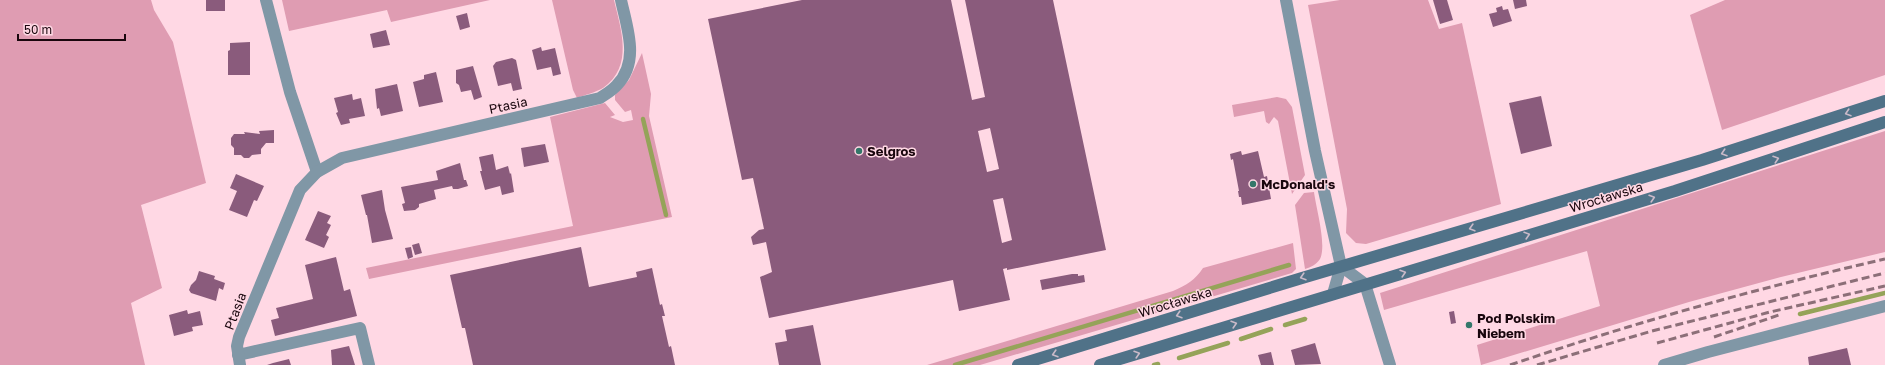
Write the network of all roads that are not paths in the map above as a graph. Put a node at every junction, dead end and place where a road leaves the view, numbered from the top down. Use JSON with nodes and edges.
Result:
{"nodes":[{"id":1,"x":266,"y":0,"type":"edge"},
{"id":2,"x":621,"y":0,"type":"edge"},
{"id":3,"x":1286,"y":0,"type":"edge"},
{"id":4,"x":1885,"y":101,"type":"edge"},
{"id":5,"x":1885,"y":122,"type":"edge"},
{"id":6,"x":317,"y":172,"type":"junction"},
{"id":7,"x":1341,"y":266,"type":"junction"},
{"id":8,"x":1365,"y":284,"type":"junction"},
{"id":9,"x":1333,"y":294,"type":"junction"},
{"id":10,"x":1885,"y":306,"type":"edge"},
{"id":11,"x":239,"y":360,"type":"edge"},
{"id":12,"x":369,"y":365,"type":"edge"},
{"id":13,"x":1018,"y":365,"type":"edge"},
{"id":14,"x":1100,"y":365,"type":"edge"},
{"id":15,"x":1390,"y":365,"type":"edge"},
{"id":16,"x":1664,"y":365,"type":"edge"}],
"edges":[{"from":1,"to":6,"type":"street"},
{"from":2,"to":6,"type":"street","name":"Ptasia"},
{"from":3,"to":7,"type":"street"},
{"from":4,"to":7,"type":"main road","name":"Wrocławska","one_way":true},
{"from":8,"to":5,"type":"main road","name":"Wrocławska","one_way":true},
{"from":6,"to":11,"type":"street","name":"Ptasia"},
{"from":7,"to":8,"type":"street"},
{"from":7,"to":9,"type":"street"},
{"from":7,"to":13,"type":"main road","name":"Wrocławska","one_way":true},
{"from":8,"to":9,"type":"main road","name":"Wrocławska"},
{"from":8,"to":15,"type":"street"},
{"from":14,"to":9,"type":"main road","name":"Wrocławska","one_way":true},
{"from":10,"to":16,"type":"street"},
{"from":11,"to":12,"type":"street","name":"Ptasia"}]}
